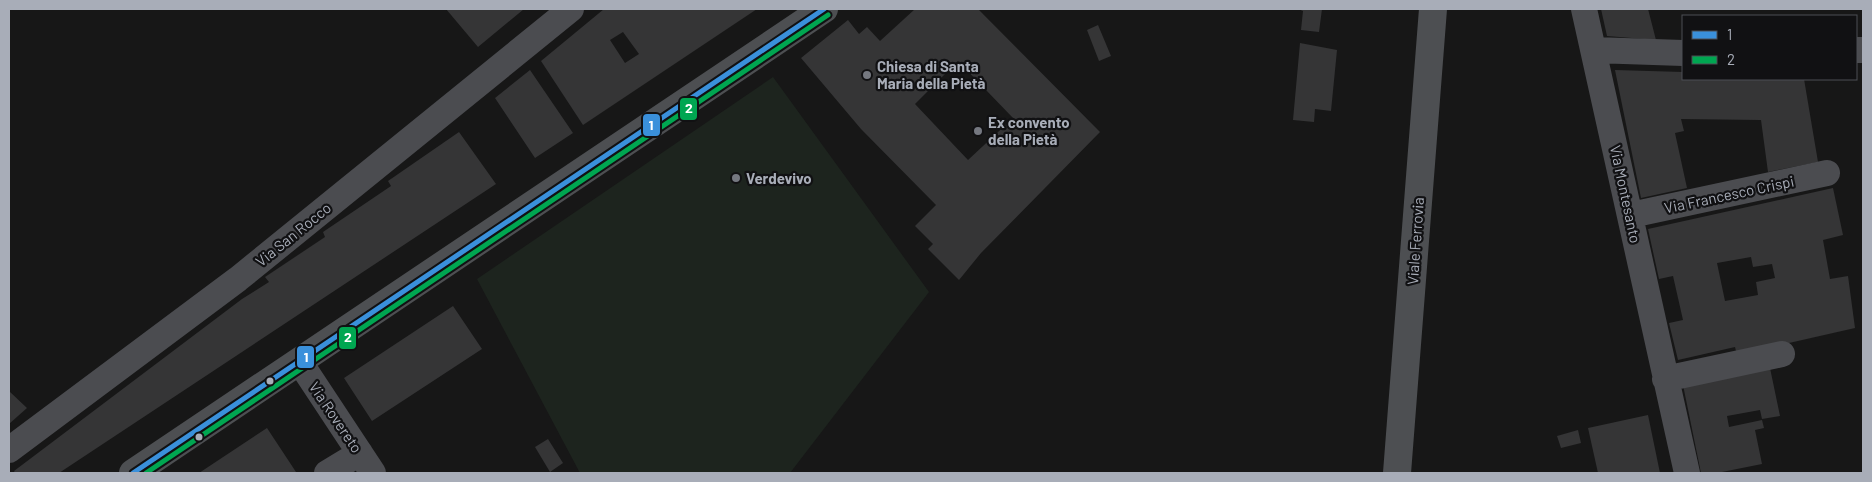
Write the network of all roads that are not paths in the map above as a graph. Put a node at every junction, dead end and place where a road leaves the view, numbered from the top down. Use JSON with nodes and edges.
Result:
{"nodes":[{"id":1,"x":571,"y":9,"type":"edge"},
{"id":2,"x":824,"y":9,"type":"edge"},
{"id":3,"x":1433,"y":9,"type":"edge"},
{"id":4,"x":1584,"y":9,"type":"edge"},
{"id":5,"x":1594,"y":50,"type":"junction"},
{"id":6,"x":1682,"y":53,"type":"edge"},
{"id":7,"x":1826,"y":173,"type":"dead end"},
{"id":8,"x":1631,"y":215,"type":"junction"},
{"id":9,"x":1782,"y":354,"type":"dead end"},
{"id":10,"x":299,"y":361,"type":"junction"},
{"id":11,"x":1665,"y":379,"type":"junction"},
{"id":12,"x":9,"y":450,"type":"edge"},
{"id":13,"x":367,"y":463,"type":"edge"},
{"id":14,"x":133,"y":473,"type":"edge"},
{"id":15,"x":327,"y":473,"type":"edge"},
{"id":16,"x":1397,"y":473,"type":"edge"},
{"id":17,"x":1687,"y":473,"type":"edge"}],
"edges":[{"from":1,"to":12,"type":"street","name":"Via San Rocco"},
{"from":2,"to":10,"type":"main road"},
{"from":3,"to":16,"type":"main road","name":"Viale Ferrovia"},
{"from":4,"to":5,"type":"street","name":"Via Montesanto"},
{"from":5,"to":6,"type":"street"},
{"from":5,"to":8,"type":"street","name":"Via Montesanto"},
{"from":7,"to":8,"type":"street","name":"Via Francesco Crispi"},
{"from":8,"to":11,"type":"street","name":"Via Montesanto"},
{"from":9,"to":11,"type":"street"},
{"from":10,"to":13,"type":"street","name":"Via Rovereto"},
{"from":10,"to":14,"type":"main road"},
{"from":11,"to":17,"type":"street","name":"Via Montesanto"},
{"from":13,"to":15,"type":"street"}]}
